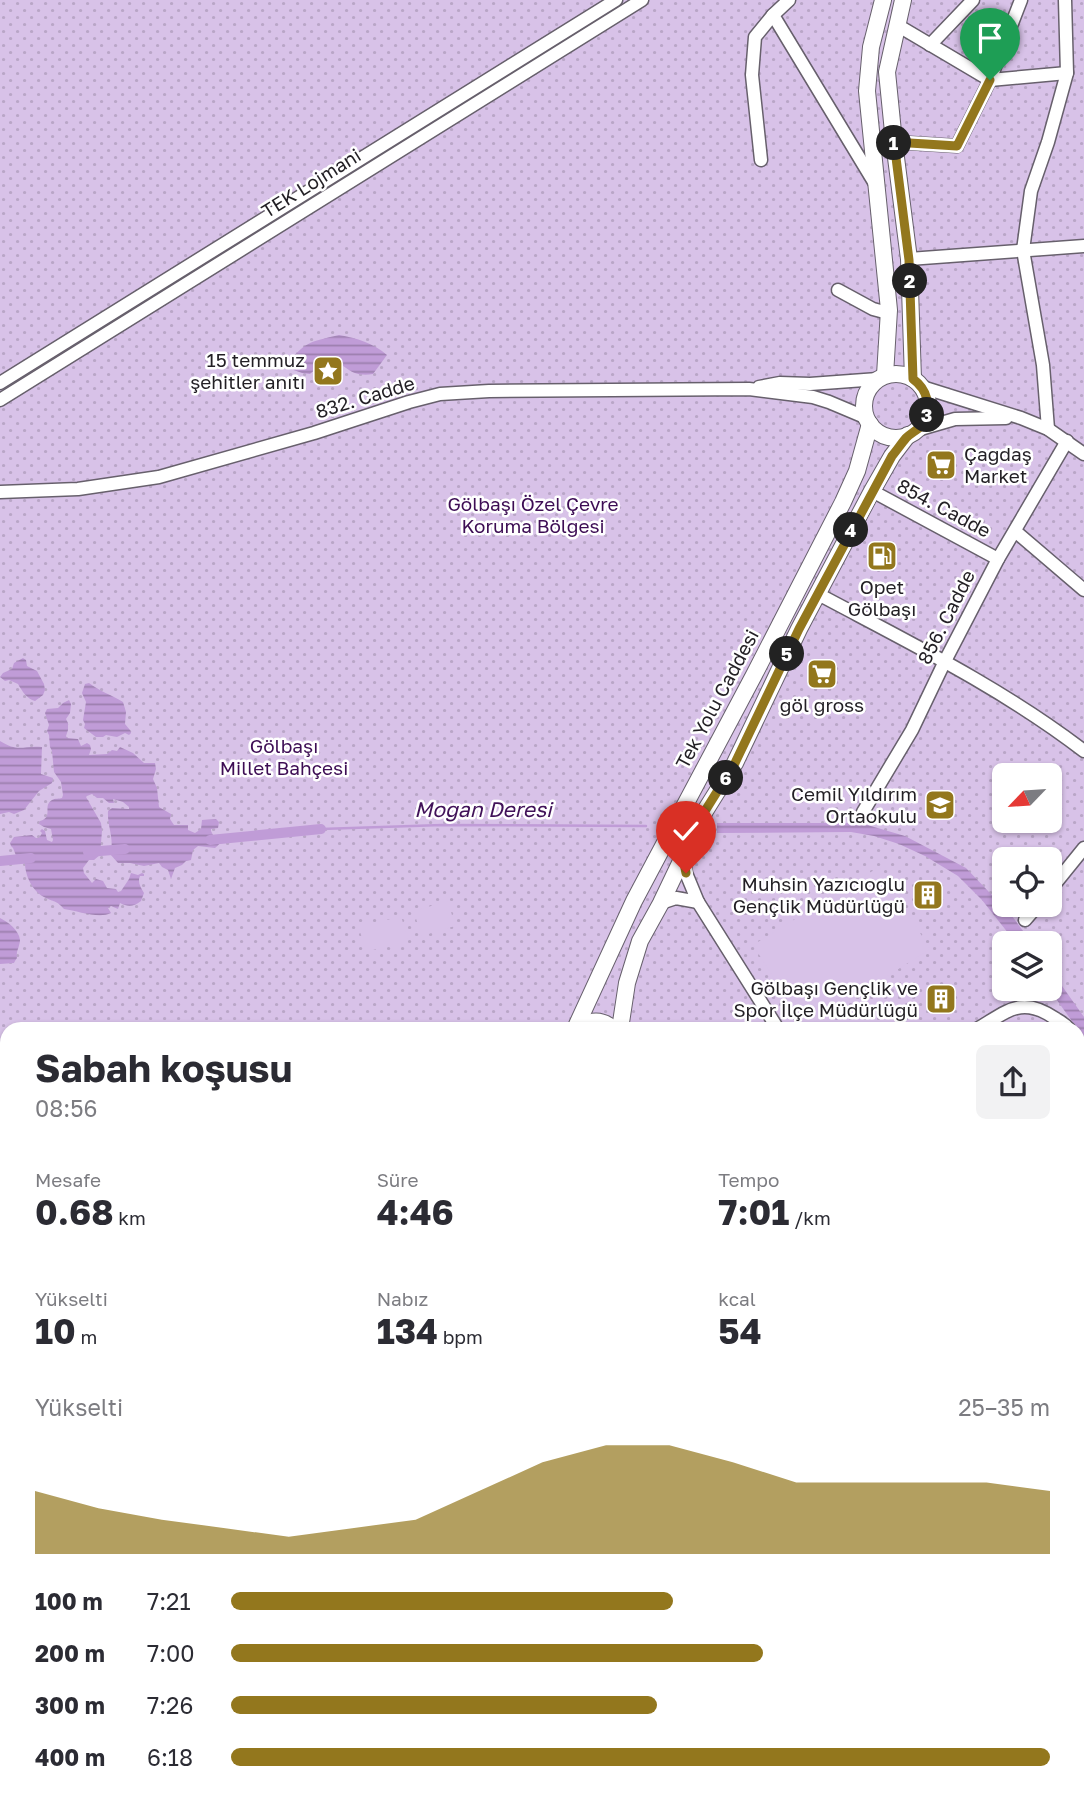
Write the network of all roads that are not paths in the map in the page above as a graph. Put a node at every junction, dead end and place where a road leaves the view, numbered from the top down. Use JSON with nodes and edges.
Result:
{"nodes":[{"id":1,"x":616,"y":0,"type":"edge"},
{"id":2,"x":642,"y":0,"type":"edge"},
{"id":3,"x":789,"y":0,"type":"edge"},
{"id":4,"x":883,"y":0,"type":"edge"},
{"id":5,"x":903,"y":0,"type":"edge"},
{"id":6,"x":973,"y":0,"type":"edge"},
{"id":7,"x":1021,"y":0,"type":"edge"},
{"id":8,"x":1065,"y":0,"type":"edge"},
{"id":9,"x":773,"y":15,"type":"junction"},
{"id":10,"x":897,"y":25,"type":"junction"},
{"id":11,"x":930,"y":45,"type":"junction"},
{"id":12,"x":1067,"y":73,"type":"junction"},
{"id":13,"x":990,"y":80,"type":"junction"},
{"id":14,"x":894,"y":142,"type":"junction"},
{"id":15,"x":761,"y":160,"type":"dead end"},
{"id":16,"x":876,"y":184,"type":"junction"},
{"id":17,"x":1084,"y":246,"type":"edge"},
{"id":18,"x":1023,"y":250,"type":"junction"},
{"id":19,"x":909,"y":260,"type":"junction"},
{"id":20,"x":838,"y":290,"type":"dead end"},
{"id":21,"x":888,"y":313,"type":"junction"},
{"id":22,"x":882,"y":377,"type":"junction"},
{"id":23,"x":0,"y":383,"type":"edge"},
{"id":24,"x":918,"y":383,"type":"junction"},
{"id":25,"x":749,"y":389,"type":"junction"},
{"id":26,"x":0,"y":400,"type":"edge"},
{"id":27,"x":1021,"y":418,"type":"junction"},
{"id":28,"x":869,"y":421,"type":"junction"},
{"id":29,"x":1048,"y":429,"type":"junction"},
{"id":30,"x":912,"y":433,"type":"junction"},
{"id":31,"x":1077,"y":445,"type":"edge"},
{"id":32,"x":872,"y":491,"type":"junction"},
{"id":33,"x":0,"y":492,"type":"edge"},
{"id":34,"x":1015,"y":531,"type":"junction"},
{"id":35,"x":998,"y":559,"type":"junction"},
{"id":36,"x":1084,"y":590,"type":"edge"},
{"id":37,"x":818,"y":594,"type":"junction"},
{"id":38,"x":945,"y":661,"type":"junction"},
{"id":39,"x":1084,"y":751,"type":"edge"},
{"id":40,"x":863,"y":812,"type":"dead end"},
{"id":41,"x":1084,"y":848,"type":"edge"},
{"id":42,"x":683,"y":858,"type":"junction"},
{"id":43,"x":1062,"y":875,"type":"edge"},
{"id":44,"x":698,"y":902,"type":"junction"},
{"id":45,"x":661,"y":903,"type":"junction"},
{"id":46,"x":1028,"y":917,"type":"edge"},
{"id":47,"x":1025,"y":920,"type":"dead end"},
{"id":48,"x":581,"y":1022,"type":"edge"},
{"id":49,"x":621,"y":1022,"type":"edge"},
{"id":50,"x":774,"y":1022,"type":"edge"},
{"id":51,"x":990,"y":1022,"type":"edge"},
{"id":52,"x":1057,"y":1022,"type":"edge"}],
"edges":[{"from":1,"to":23,"type":"street","name":"TEK Lojmani"},
{"from":2,"to":26,"type":"street","name":"TEK Lojmani"},
{"from":3,"to":9,"type":"street"},
{"from":4,"to":16,"type":"main road"},
{"from":5,"to":10,"type":"main road"},
{"from":6,"to":11,"type":"street"},
{"from":7,"to":13,"type":"street"},
{"from":8,"to":12,"type":"street"},
{"from":9,"to":15,"type":"street"},
{"from":9,"to":16,"type":"street"},
{"from":10,"to":11,"type":"street"},
{"from":10,"to":14,"type":"main road"},
{"from":11,"to":13,"type":"street"},
{"from":12,"to":13,"type":"street"},
{"from":12,"to":18,"type":"street"},
{"from":13,"to":14,"type":"street"},
{"from":14,"to":19,"type":"main road"},
{"from":16,"to":21,"type":"main road"},
{"from":17,"to":18,"type":"street"},
{"from":18,"to":19,"type":"street"},
{"from":18,"to":29,"type":"street"},
{"from":19,"to":24,"type":"main road"},
{"from":20,"to":21,"type":"street"},
{"from":21,"to":22,"type":"main road"},
{"from":22,"to":24,"type":"main road"},
{"from":22,"to":25,"type":"street","name":"832. Cadde"},
{"from":22,"to":28,"type":"main road"},
{"from":24,"to":27,"type":"street"},
{"from":24,"to":30,"type":"main road"},
{"from":25,"to":28,"type":"street","name":"832. Cadde"},
{"from":25,"to":33,"type":"street","name":"832. Cadde"},
{"from":27,"to":29,"type":"street"},
{"from":27,"to":30,"type":"street"},
{"from":28,"to":30,"type":"main road"},
{"from":28,"to":48,"type":"main road","name":"Tek Yolu Caddesi"},
{"from":29,"to":31,"type":"street"},
{"from":30,"to":32,"type":"main road"},
{"from":31,"to":34,"type":"street","name":"856. Cadde"},
{"from":32,"to":35,"type":"street","name":"854. Cadde"},
{"from":32,"to":37,"type":"main road"},
{"from":34,"to":35,"type":"street","name":"856. Cadde"},
{"from":34,"to":36,"type":"street","name":"854. Cadde"},
{"from":35,"to":38,"type":"street","name":"856. Cadde"},
{"from":37,"to":38,"type":"street"},
{"from":37,"to":42,"type":"main road"},
{"from":38,"to":39,"type":"street"},
{"from":38,"to":40,"type":"street","name":"856. Cadde"},
{"from":41,"to":43,"type":"street"},
{"from":42,"to":44,"type":"street"},
{"from":42,"to":45,"type":"main road"},
{"from":44,"to":45,"type":"street"},
{"from":44,"to":50,"type":"street"},
{"from":45,"to":49,"type":"main road"},
{"from":46,"to":47,"type":"street"},
{"from":51,"to":52,"type":"street"}]}
